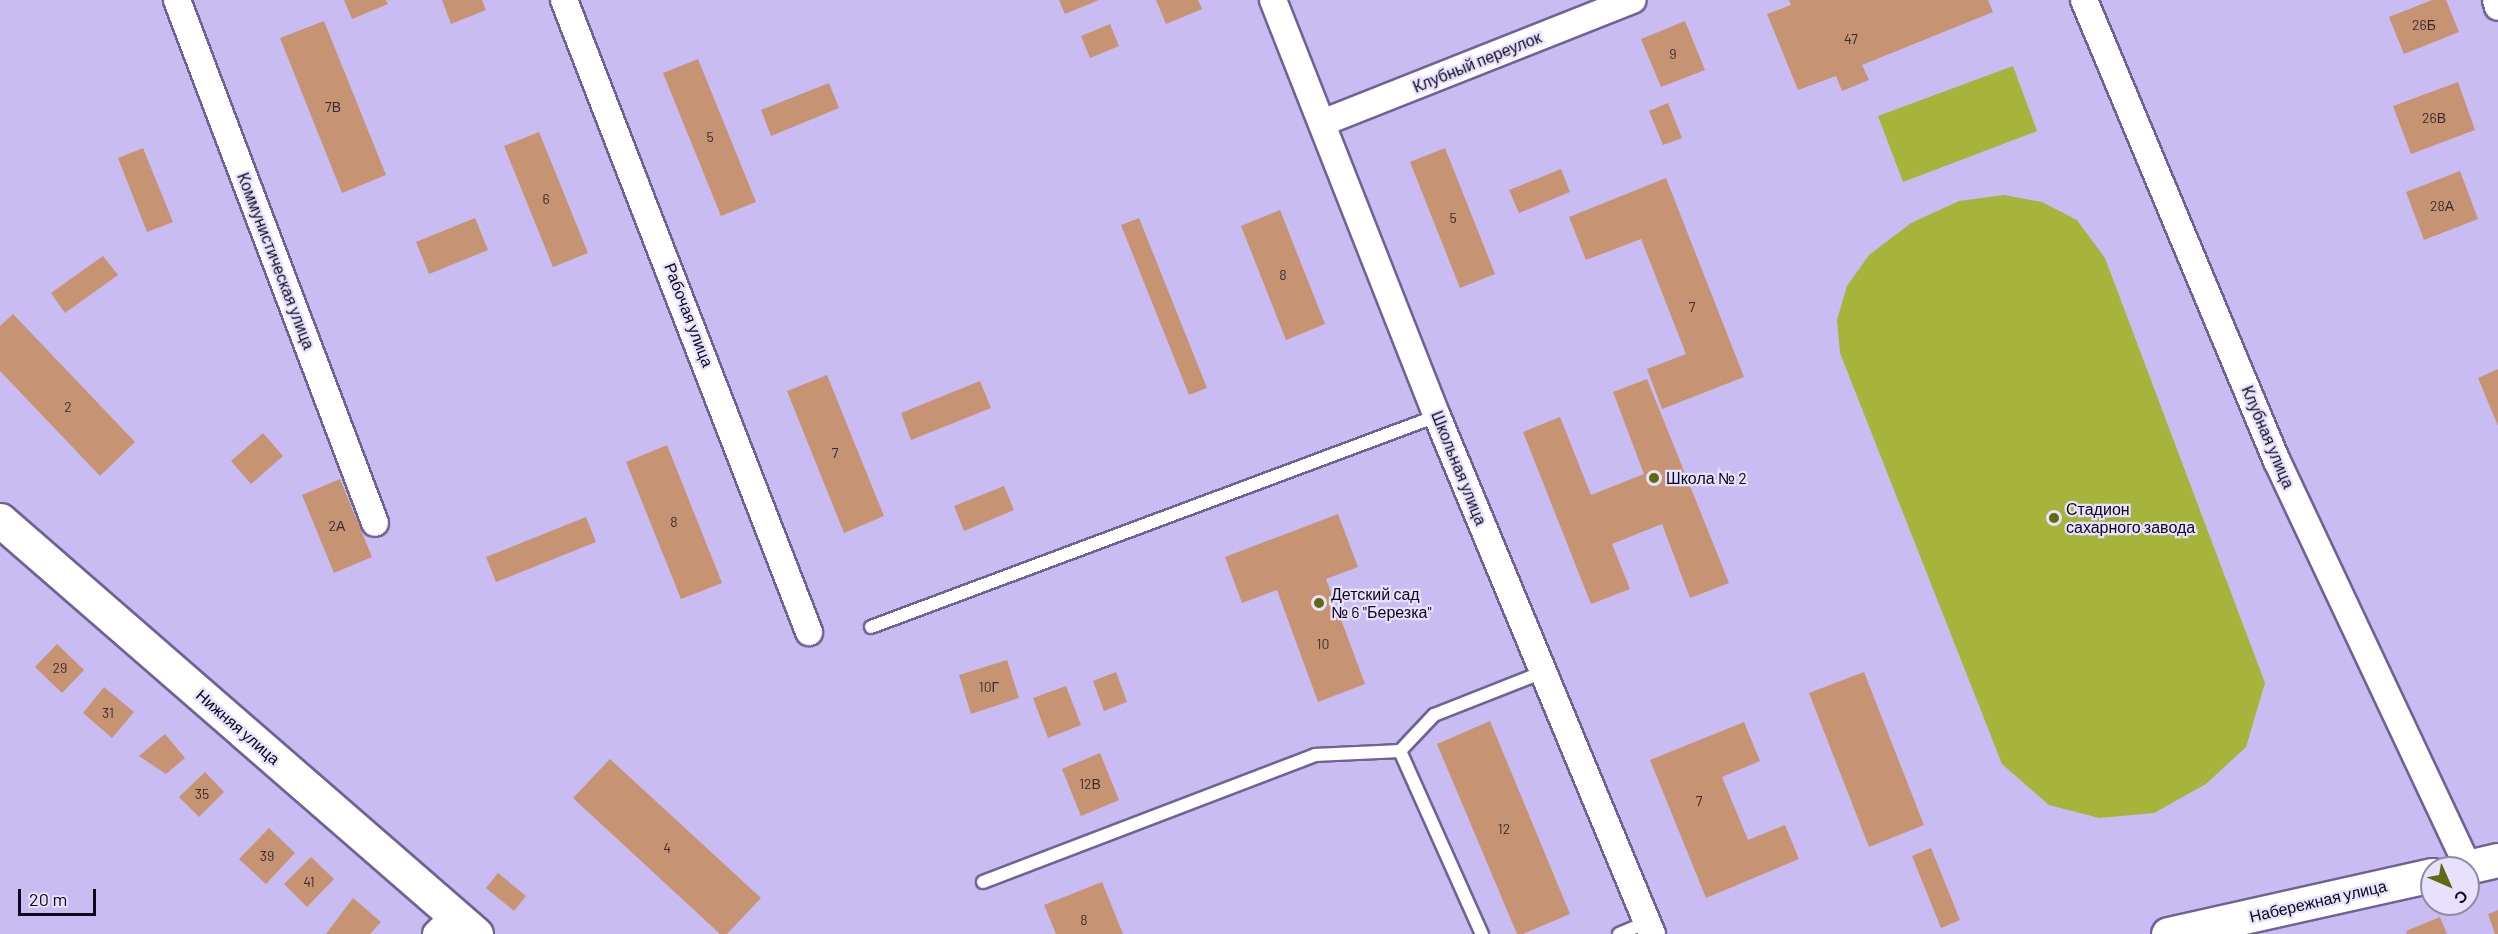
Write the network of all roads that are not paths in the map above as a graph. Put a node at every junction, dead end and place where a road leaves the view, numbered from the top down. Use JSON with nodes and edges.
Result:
{"nodes":[{"id":1,"x":177,"y":0,"type":"edge"},
{"id":2,"x":564,"y":0,"type":"edge"},
{"id":3,"x":1273,"y":0,"type":"edge"},
{"id":4,"x":1633,"y":0,"type":"edge"},
{"id":5,"x":2084,"y":0,"type":"edge"},
{"id":6,"x":2496,"y":0,"type":"edge"},
{"id":7,"x":2498,"y":7,"type":"edge"},
{"id":8,"x":1322,"y":123,"type":"junction"},
{"id":9,"x":1437,"y":416,"type":"junction"},
{"id":10,"x":0,"y":520,"type":"edge"},
{"id":11,"x":375,"y":522,"type":"dead end"},
{"id":12,"x":871,"y":627,"type":"dead end"},
{"id":13,"x":809,"y":632,"type":"dead end"},
{"id":14,"x":1543,"y":672,"type":"junction"},
{"id":15,"x":1400,"y":751,"type":"junction"},
{"id":16,"x":2473,"y":856,"type":"edge"},
{"id":17,"x":2420,"y":878,"type":"edge"},
{"id":18,"x":983,"y":882,"type":"dead end"},
{"id":19,"x":455,"y":928,"type":"edge"},
{"id":20,"x":1649,"y":928,"type":"edge"},
{"id":21,"x":1482,"y":934,"type":"edge"},
{"id":22,"x":1619,"y":934,"type":"edge"},
{"id":23,"x":2168,"y":934,"type":"edge"}],
"edges":[{"from":1,"to":11,"type":"street","name":"Коммунистическая улица"},
{"from":2,"to":13,"type":"street","name":"Рабочая улица"},
{"from":3,"to":8,"type":"street","name":"Школьная улица"},
{"from":4,"to":8,"type":"street","name":"Клубный переулок"},
{"from":5,"to":16,"type":"street","name":"Клубная улица"},
{"from":6,"to":7,"type":"street"},
{"from":8,"to":9,"type":"street","name":"Школьная улица"},
{"from":9,"to":12,"type":"lane"},
{"from":9,"to":14,"type":"street","name":"Школьная улица"},
{"from":10,"to":19,"type":"street","name":"Нижняя улица"},
{"from":14,"to":15,"type":"lane"},
{"from":14,"to":20,"type":"street","name":"Школьная улица"},
{"from":15,"to":18,"type":"lane"},
{"from":15,"to":21,"type":"lane"},
{"from":17,"to":23,"type":"street","name":"Набережная улица"},
{"from":20,"to":22,"type":"lane"}]}
